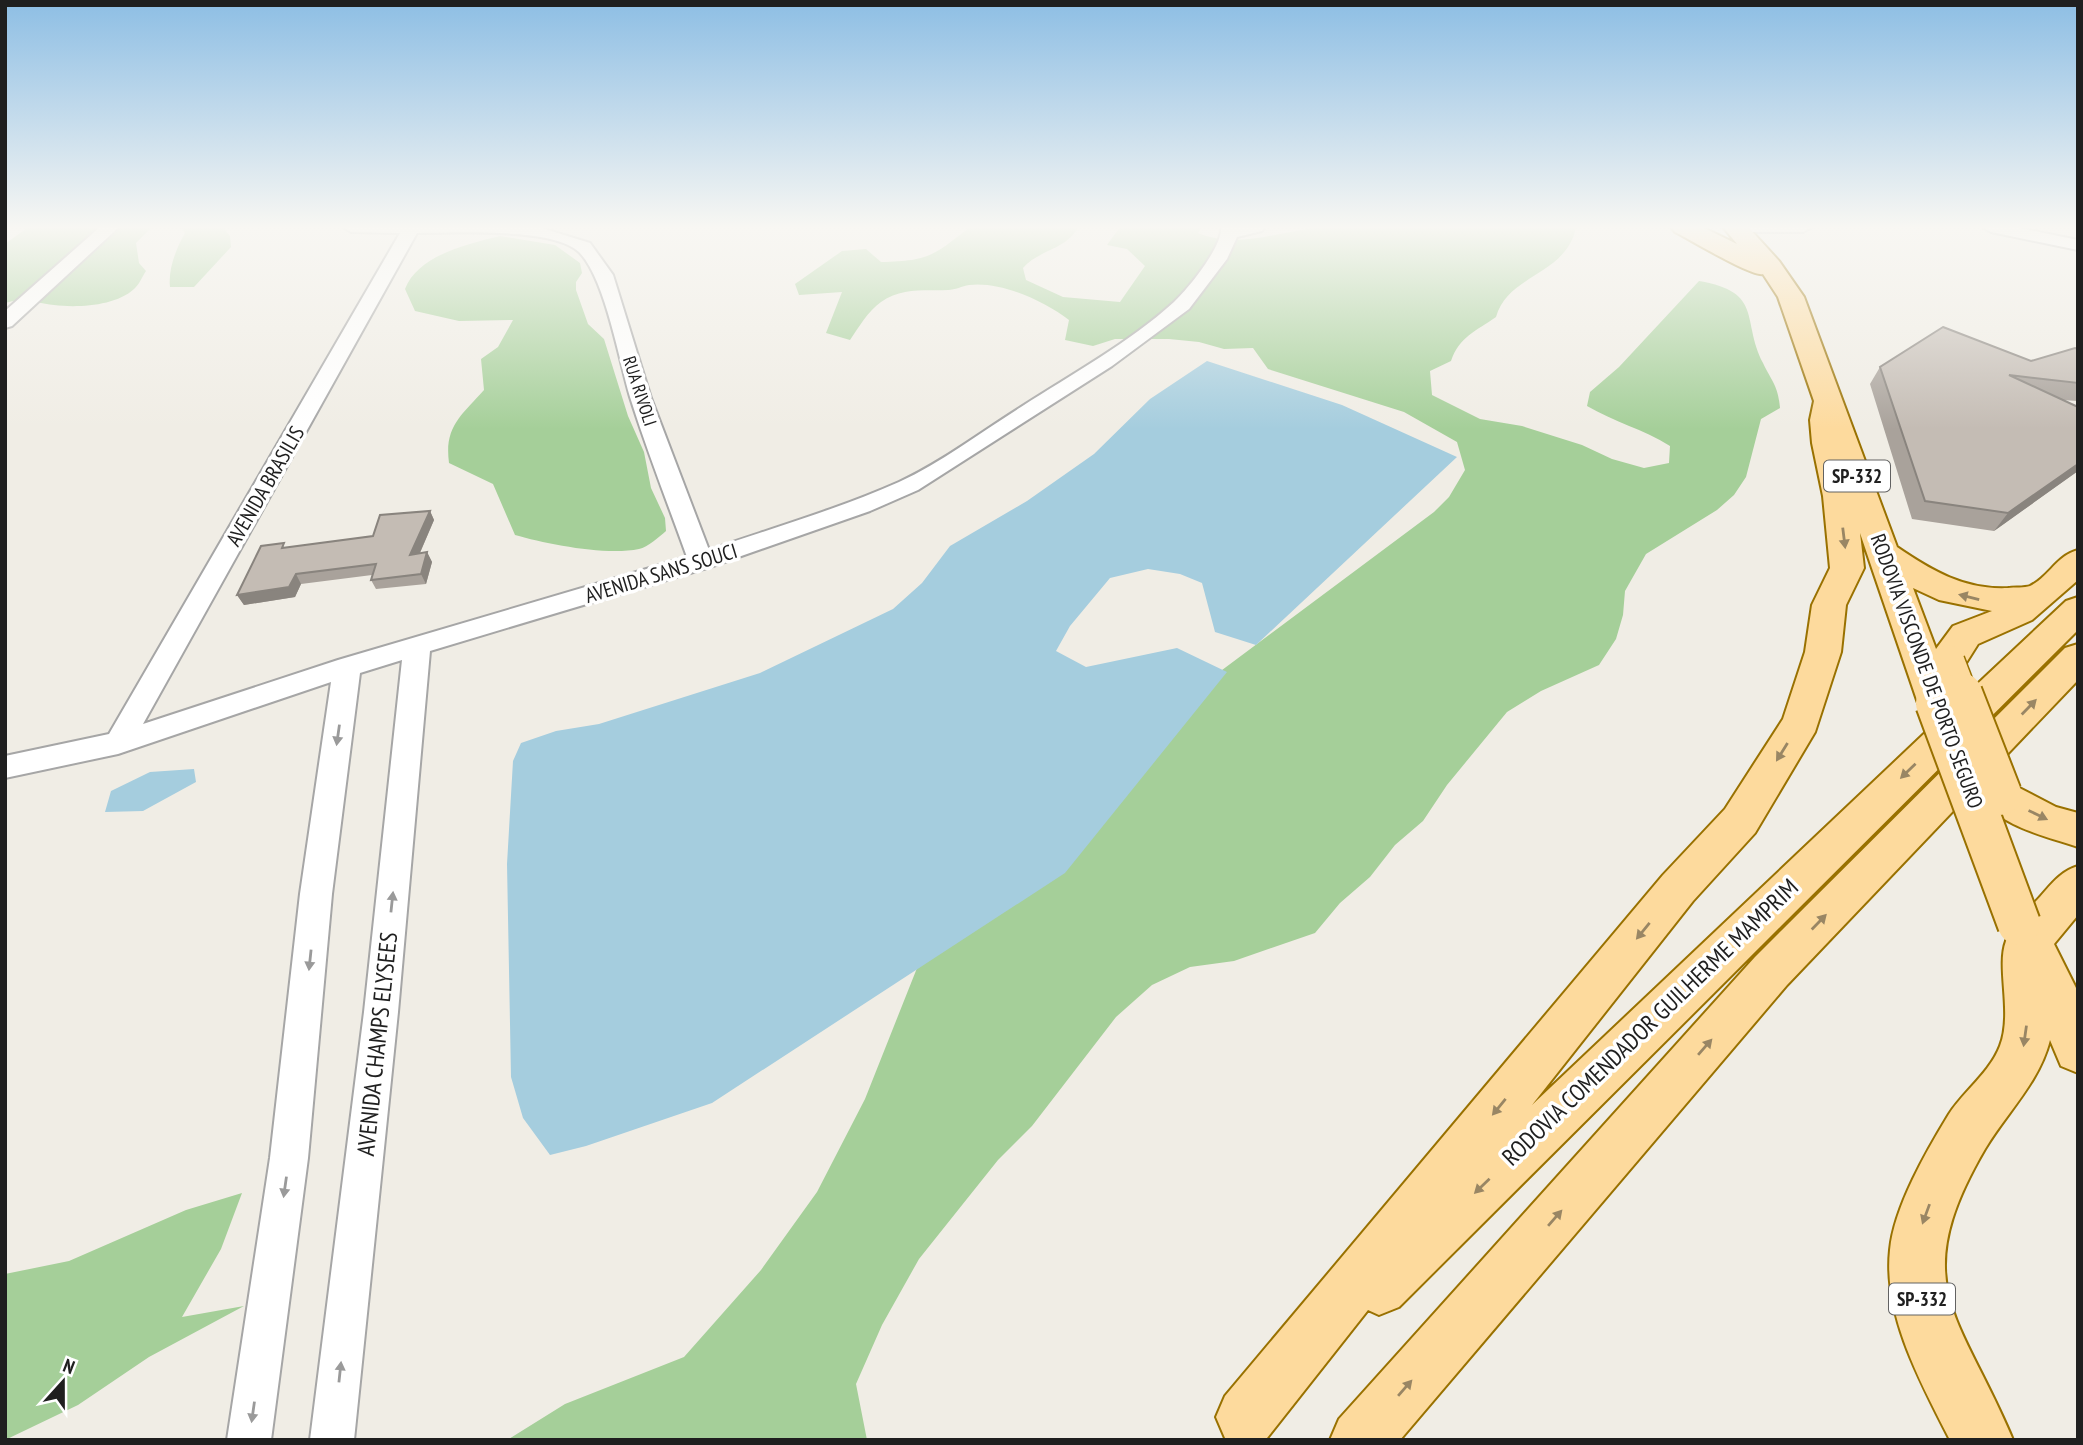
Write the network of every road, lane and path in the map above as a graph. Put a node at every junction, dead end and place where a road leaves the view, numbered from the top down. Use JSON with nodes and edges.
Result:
{"nodes":[{"id":1,"x":34,"y":294,"type":"edge"},
{"id":2,"x":374,"y":294,"type":"edge"},
{"id":3,"x":610,"y":294,"type":"edge"},
{"id":4,"x":1190,"y":294,"type":"edge"},
{"id":5,"x":1776,"y":294,"type":"edge"},
{"id":6,"x":1788,"y":294,"type":"edge"},
{"id":7,"x":5,"y":322,"type":"edge"},
{"id":8,"x":1829,"y":398,"type":"junction"},
{"id":9,"x":1885,"y":554,"type":"junction"},
{"id":10,"x":701,"y":561,"type":"junction"},
{"id":11,"x":2078,"y":561,"type":"edge"},
{"id":12,"x":2057,"y":603,"type":"edge"},
{"id":13,"x":417,"y":647,"type":"junction"},
{"id":14,"x":2078,"y":657,"type":"edge"},
{"id":15,"x":347,"y":667,"type":"junction"},
{"id":16,"x":118,"y":743,"type":"junction"},
{"id":17,"x":5,"y":767,"type":"edge"},
{"id":18,"x":2078,"y":830,"type":"edge"},
{"id":19,"x":2078,"y":884,"type":"edge"},
{"id":20,"x":2023,"y":934,"type":"junction"},
{"id":21,"x":2078,"y":1050,"type":"edge"},
{"id":22,"x":1236,"y":1428,"type":"edge"},
{"id":23,"x":249,"y":1440,"type":"edge"},
{"id":24,"x":332,"y":1440,"type":"edge"},
{"id":25,"x":1360,"y":1440,"type":"edge"},
{"id":26,"x":1983,"y":1440,"type":"edge"}],
"edges":[{"from":1,"to":7,"type":"street"},
{"from":2,"to":16,"type":"street","name":"AVENIDA BRASILIS"},
{"from":3,"to":10,"type":"street","name":"RUA RIVOLI"},
{"from":4,"to":10,"type":"street","name":"AVENIDA SANS SOUCI"},
{"from":5,"to":8,"type":"main road","name":"RODOVIA VISCONDE DE PORTO SEGURO","number":"SP-332"},
{"from":6,"to":8,"type":"main road","name":"RODOVIA VISCONDE DE PORTO SEGURO","number":"SP-332"},
{"from":8,"to":9,"type":"main road","name":"RODOVIA VISCONDE DE PORTO SEGURO","number":"SP-332"},
{"from":8,"to":22,"type":"main road","one_way":true},
{"from":12,"to":9,"type":"main road","one_way":true},
{"from":9,"to":20,"type":"main road","name":"RODOVIA VISCONDE DE PORTO SEGURO","number":"SP-332","bridge":true},
{"from":10,"to":13,"type":"street","name":"AVENIDA SANS SOUCI"},
{"from":11,"to":12,"type":"main road"},
{"from":12,"to":18,"type":"main road","one_way":true,"bridge":true},
{"from":12,"to":22,"type":"main road","name":"RODOVIA COMENDADOR GUILHERME MAMPRIM","one_way":true},
{"from":13,"to":15,"type":"street","name":"AVENIDA SANS SOUCI"},
{"from":24,"to":13,"type":"street","name":"AVENIDA CHAMPS ELYSEES","one_way":true},
{"from":25,"to":14,"type":"main road","name":"RODOVIA COMENDADOR GUILHERME MAMPRIM","one_way":true},
{"from":15,"to":16,"type":"street","name":"AVENIDA SANS SOUCI"},
{"from":15,"to":23,"type":"street","one_way":true},
{"from":16,"to":17,"type":"street","name":"AVENIDA SANS SOUCI"},
{"from":19,"to":20,"type":"main road"},
{"from":20,"to":21,"type":"main road","name":"RODOVIA VISCONDE DE PORTO SEGURO","number":"SP-332"},
{"from":20,"to":26,"type":"main road","name":"RODOVIA VISCONDE DE PORTO SEGURO","number":"SP-332","one_way":true}]}
